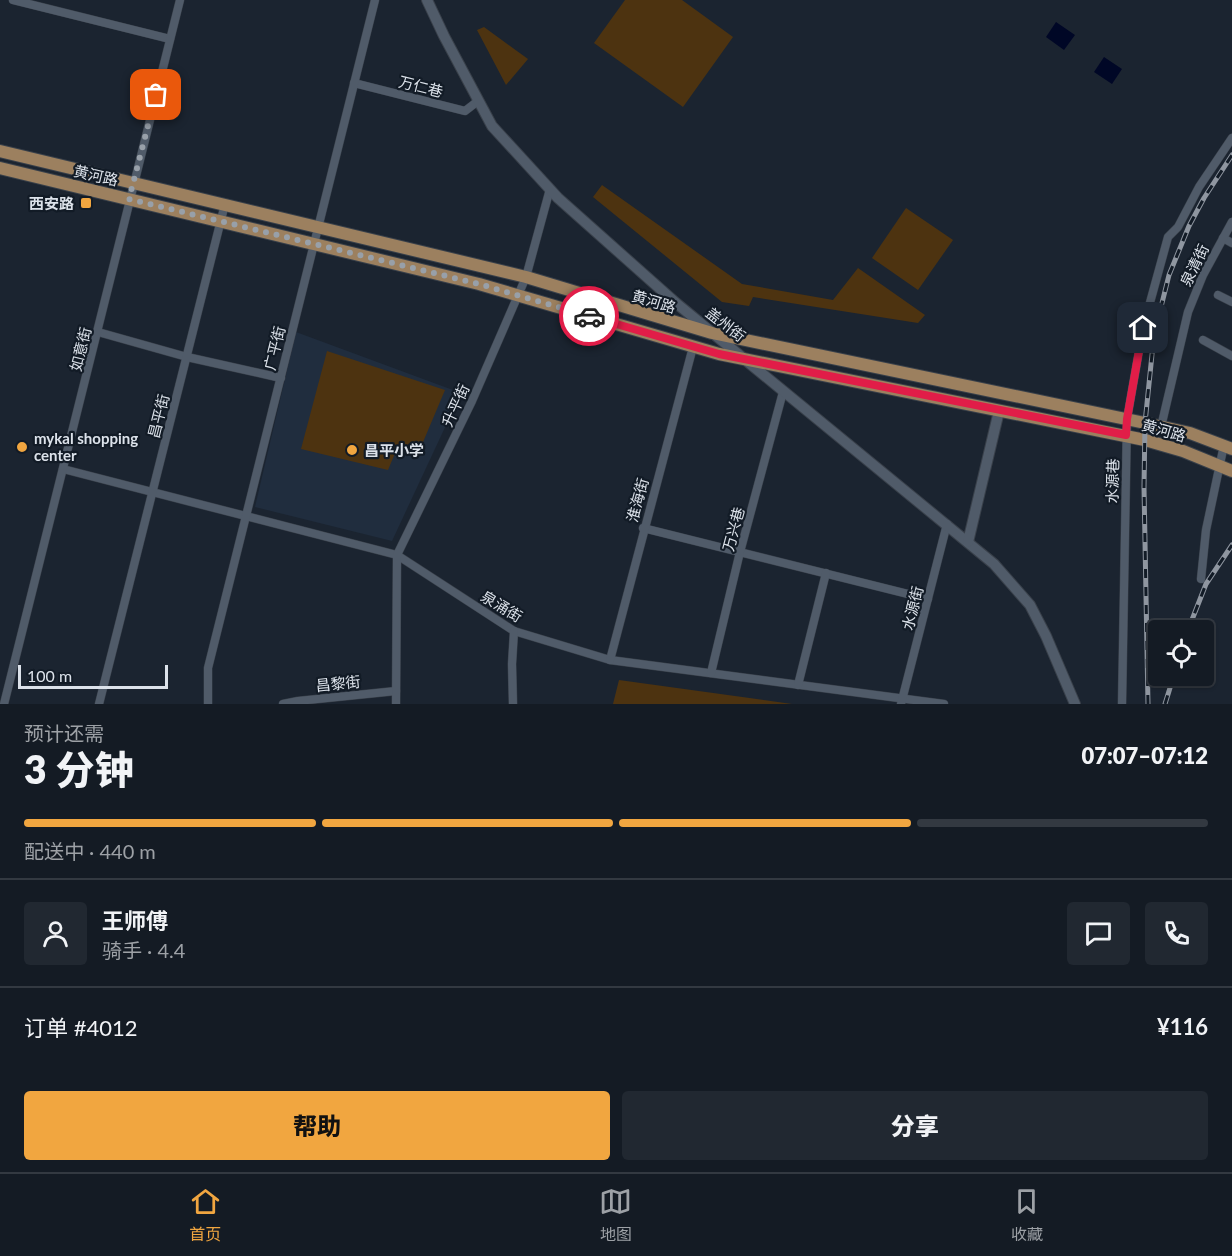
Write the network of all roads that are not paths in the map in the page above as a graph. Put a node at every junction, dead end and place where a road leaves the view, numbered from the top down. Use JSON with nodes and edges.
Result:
{"nodes":[{"id":1,"x":13,"y":0,"type":"edge"},
{"id":2,"x":180,"y":0,"type":"edge"},
{"id":3,"x":375,"y":0,"type":"edge"},
{"id":4,"x":427,"y":0,"type":"edge"},
{"id":5,"x":170,"y":39,"type":"junction"},
{"id":6,"x":354,"y":83,"type":"junction"},
{"id":7,"x":478,"y":101,"type":"junction"},
{"id":8,"x":1232,"y":138,"type":"edge"},
{"id":9,"x":0,"y":151,"type":"edge"},
{"id":10,"x":0,"y":168,"type":"edge"},
{"id":11,"x":133,"y":183,"type":"junction"},
{"id":12,"x":550,"y":189,"type":"junction"},
{"id":13,"x":129,"y":199,"type":"junction"},
{"id":14,"x":225,"y":204,"type":"junction"},
{"id":15,"x":220,"y":221,"type":"junction"},
{"id":16,"x":1232,"y":222,"type":"edge"},
{"id":17,"x":319,"y":226,"type":"junction"},
{"id":18,"x":1223,"y":238,"type":"junction"},
{"id":19,"x":1232,"y":243,"type":"edge"},
{"id":20,"x":314,"y":244,"type":"junction"},
{"id":21,"x":525,"y":277,"type":"junction"},
{"id":22,"x":518,"y":295,"type":"junction"},
{"id":23,"x":1218,"y":295,"type":"dead end"},
{"id":24,"x":1232,"y":302,"type":"edge"},
{"id":25,"x":98,"y":332,"type":"junction"},
{"id":26,"x":712,"y":333,"type":"junction"},
{"id":27,"x":1203,"y":340,"type":"dead end"},
{"id":28,"x":693,"y":347,"type":"junction"},
{"id":29,"x":1232,"y":356,"type":"edge"},
{"id":30,"x":187,"y":357,"type":"junction"},
{"id":31,"x":747,"y":360,"type":"junction"},
{"id":32,"x":281,"y":378,"type":"junction"},
{"id":33,"x":783,"y":392,"type":"junction"},
{"id":34,"x":999,"y":411,"type":"junction"},
{"id":35,"x":1127,"y":419,"type":"junction"},
{"id":36,"x":1161,"y":427,"type":"junction"},
{"id":37,"x":1126,"y":435,"type":"junction"},
{"id":38,"x":1228,"y":447,"type":"edge"},
{"id":39,"x":1220,"y":465,"type":"junction"},
{"id":40,"x":63,"y":469,"type":"junction"},
{"id":41,"x":1232,"y":471,"type":"edge"},
{"id":42,"x":153,"y":492,"type":"junction"},
{"id":43,"x":246,"y":516,"type":"junction"},
{"id":44,"x":946,"y":524,"type":"junction"},
{"id":45,"x":643,"y":528,"type":"junction"},
{"id":46,"x":968,"y":542,"type":"junction"},
{"id":47,"x":740,"y":552,"type":"junction"},
{"id":48,"x":397,"y":555,"type":"junction"},
{"id":49,"x":825,"y":573,"type":"junction"},
{"id":50,"x":1201,"y":579,"type":"dead end"},
{"id":51,"x":928,"y":599,"type":"junction"},
{"id":52,"x":514,"y":631,"type":"junction"},
{"id":53,"x":610,"y":660,"type":"junction"},
{"id":54,"x":711,"y":673,"type":"junction"},
{"id":55,"x":798,"y":684,"type":"junction"},
{"id":56,"x":396,"y":691,"type":"junction"},
{"id":57,"x":902,"y":701,"type":"edge"},
{"id":58,"x":4,"y":704,"type":"edge"},
{"id":59,"x":99,"y":704,"type":"edge"},
{"id":60,"x":208,"y":704,"type":"edge"},
{"id":61,"x":283,"y":704,"type":"edge"},
{"id":62,"x":396,"y":704,"type":"edge"},
{"id":63,"x":513,"y":704,"type":"edge"},
{"id":64,"x":944,"y":704,"type":"edge"},
{"id":65,"x":1075,"y":704,"type":"edge"},
{"id":66,"x":1122,"y":704,"type":"edge"}],
"edges":[{"from":1,"to":5,"type":"street"},
{"from":2,"to":5,"type":"street","name":"如意街"},
{"from":3,"to":6,"type":"street","name":"广平街"},
{"from":4,"to":7,"type":"street","name":"盖州街"},
{"from":5,"to":11,"type":"street","name":"如意街"},
{"from":6,"to":7,"type":"street","name":"万仁巷"},
{"from":6,"to":17,"type":"street","name":"广平街"},
{"from":7,"to":12,"type":"street","name":"盖州街"},
{"from":8,"to":35,"type":"street","name":"水源巷"},
{"from":9,"to":11,"type":"main road","name":"黄河路"},
{"from":10,"to":13,"type":"main road","name":"黄河路"},
{"from":11,"to":13,"type":"street","name":"如意街"},
{"from":11,"to":14,"type":"main road","name":"黄河路"},
{"from":12,"to":21,"type":"street","name":"升平街"},
{"from":12,"to":26,"type":"street","name":"盖州街"},
{"from":13,"to":15,"type":"main road","name":"黄河路"},
{"from":13,"to":25,"type":"street","name":"如意街"},
{"from":14,"to":15,"type":"street","name":"昌平街"},
{"from":14,"to":17,"type":"main road","name":"黄河路"},
{"from":15,"to":20,"type":"main road","name":"黄河路"},
{"from":15,"to":30,"type":"street","name":"昌平街"},
{"from":16,"to":18,"type":"street","name":"泉清街"},
{"from":17,"to":20,"type":"street","name":"广平街"},
{"from":17,"to":21,"type":"main road","name":"黄河路"},
{"from":18,"to":19,"type":"street"},
{"from":18,"to":36,"type":"street","name":"泉清街"},
{"from":20,"to":22,"type":"main road","name":"黄河路"},
{"from":20,"to":32,"type":"street","name":"广平街"},
{"from":21,"to":22,"type":"street","name":"升平街"},
{"from":21,"to":26,"type":"main road","name":"黄河路"},
{"from":22,"to":28,"type":"main road","name":"黄河路"},
{"from":22,"to":48,"type":"street","name":"升平街"},
{"from":23,"to":24,"type":"street"},
{"from":25,"to":30,"type":"street"},
{"from":25,"to":40,"type":"street","name":"如意街"},
{"from":26,"to":31,"type":"street","name":"盖州街"},
{"from":26,"to":35,"type":"main road","name":"黄河路"},
{"from":27,"to":29,"type":"street"},
{"from":28,"to":31,"type":"main road","name":"黄河路"},
{"from":28,"to":45,"type":"street","name":"淮海街"},
{"from":30,"to":32,"type":"street"},
{"from":30,"to":42,"type":"street","name":"昌平街"},
{"from":31,"to":33,"type":"street","name":"盖州街"},
{"from":31,"to":34,"type":"main road","name":"黄河路"},
{"from":32,"to":43,"type":"street","name":"广平街"},
{"from":33,"to":44,"type":"street","name":"盖州街"},
{"from":33,"to":47,"type":"street","name":"万兴巷"},
{"from":34,"to":37,"type":"main road","name":"黄河路"},
{"from":34,"to":46,"type":"street"},
{"from":35,"to":36,"type":"main road","name":"黄河路"},
{"from":35,"to":37,"type":"street","name":"水源巷"},
{"from":36,"to":38,"type":"main road","name":"黄河路"},
{"from":37,"to":39,"type":"main road","name":"黄河路"},
{"from":37,"to":66,"type":"street","name":"水源巷"},
{"from":38,"to":39,"type":"street"},
{"from":39,"to":41,"type":"main road","name":"黄河路"},
{"from":39,"to":50,"type":"street"},
{"from":40,"to":42,"type":"street","name":"泉涌街"},
{"from":40,"to":58,"type":"street","name":"如意街"},
{"from":42,"to":43,"type":"street","name":"泉涌街"},
{"from":42,"to":59,"type":"street","name":"昌平街"},
{"from":43,"to":48,"type":"street","name":"泉涌街"},
{"from":43,"to":60,"type":"street","name":"广平街"},
{"from":44,"to":46,"type":"street","name":"盖州街"},
{"from":44,"to":51,"type":"street","name":"水源街"},
{"from":45,"to":47,"type":"street"},
{"from":45,"to":53,"type":"street","name":"淮海街"},
{"from":46,"to":65,"type":"street","name":"盖州街"},
{"from":47,"to":49,"type":"street"},
{"from":47,"to":54,"type":"street","name":"万兴巷"},
{"from":48,"to":52,"type":"street","name":"泉涌街"},
{"from":48,"to":56,"type":"street","name":"升平街"},
{"from":49,"to":51,"type":"street"},
{"from":49,"to":55,"type":"street"},
{"from":51,"to":57,"type":"street","name":"水源街"},
{"from":52,"to":53,"type":"street","name":"泉涌街"},
{"from":52,"to":63,"type":"street"},
{"from":53,"to":54,"type":"street","name":"泉涌街"},
{"from":54,"to":55,"type":"street","name":"泉涌街"},
{"from":55,"to":57,"type":"street","name":"泉涌街"},
{"from":56,"to":61,"type":"street","name":"昌黎街"},
{"from":56,"to":62,"type":"street","name":"升平街"},
{"from":57,"to":64,"type":"street","name":"泉涌街"}]}
